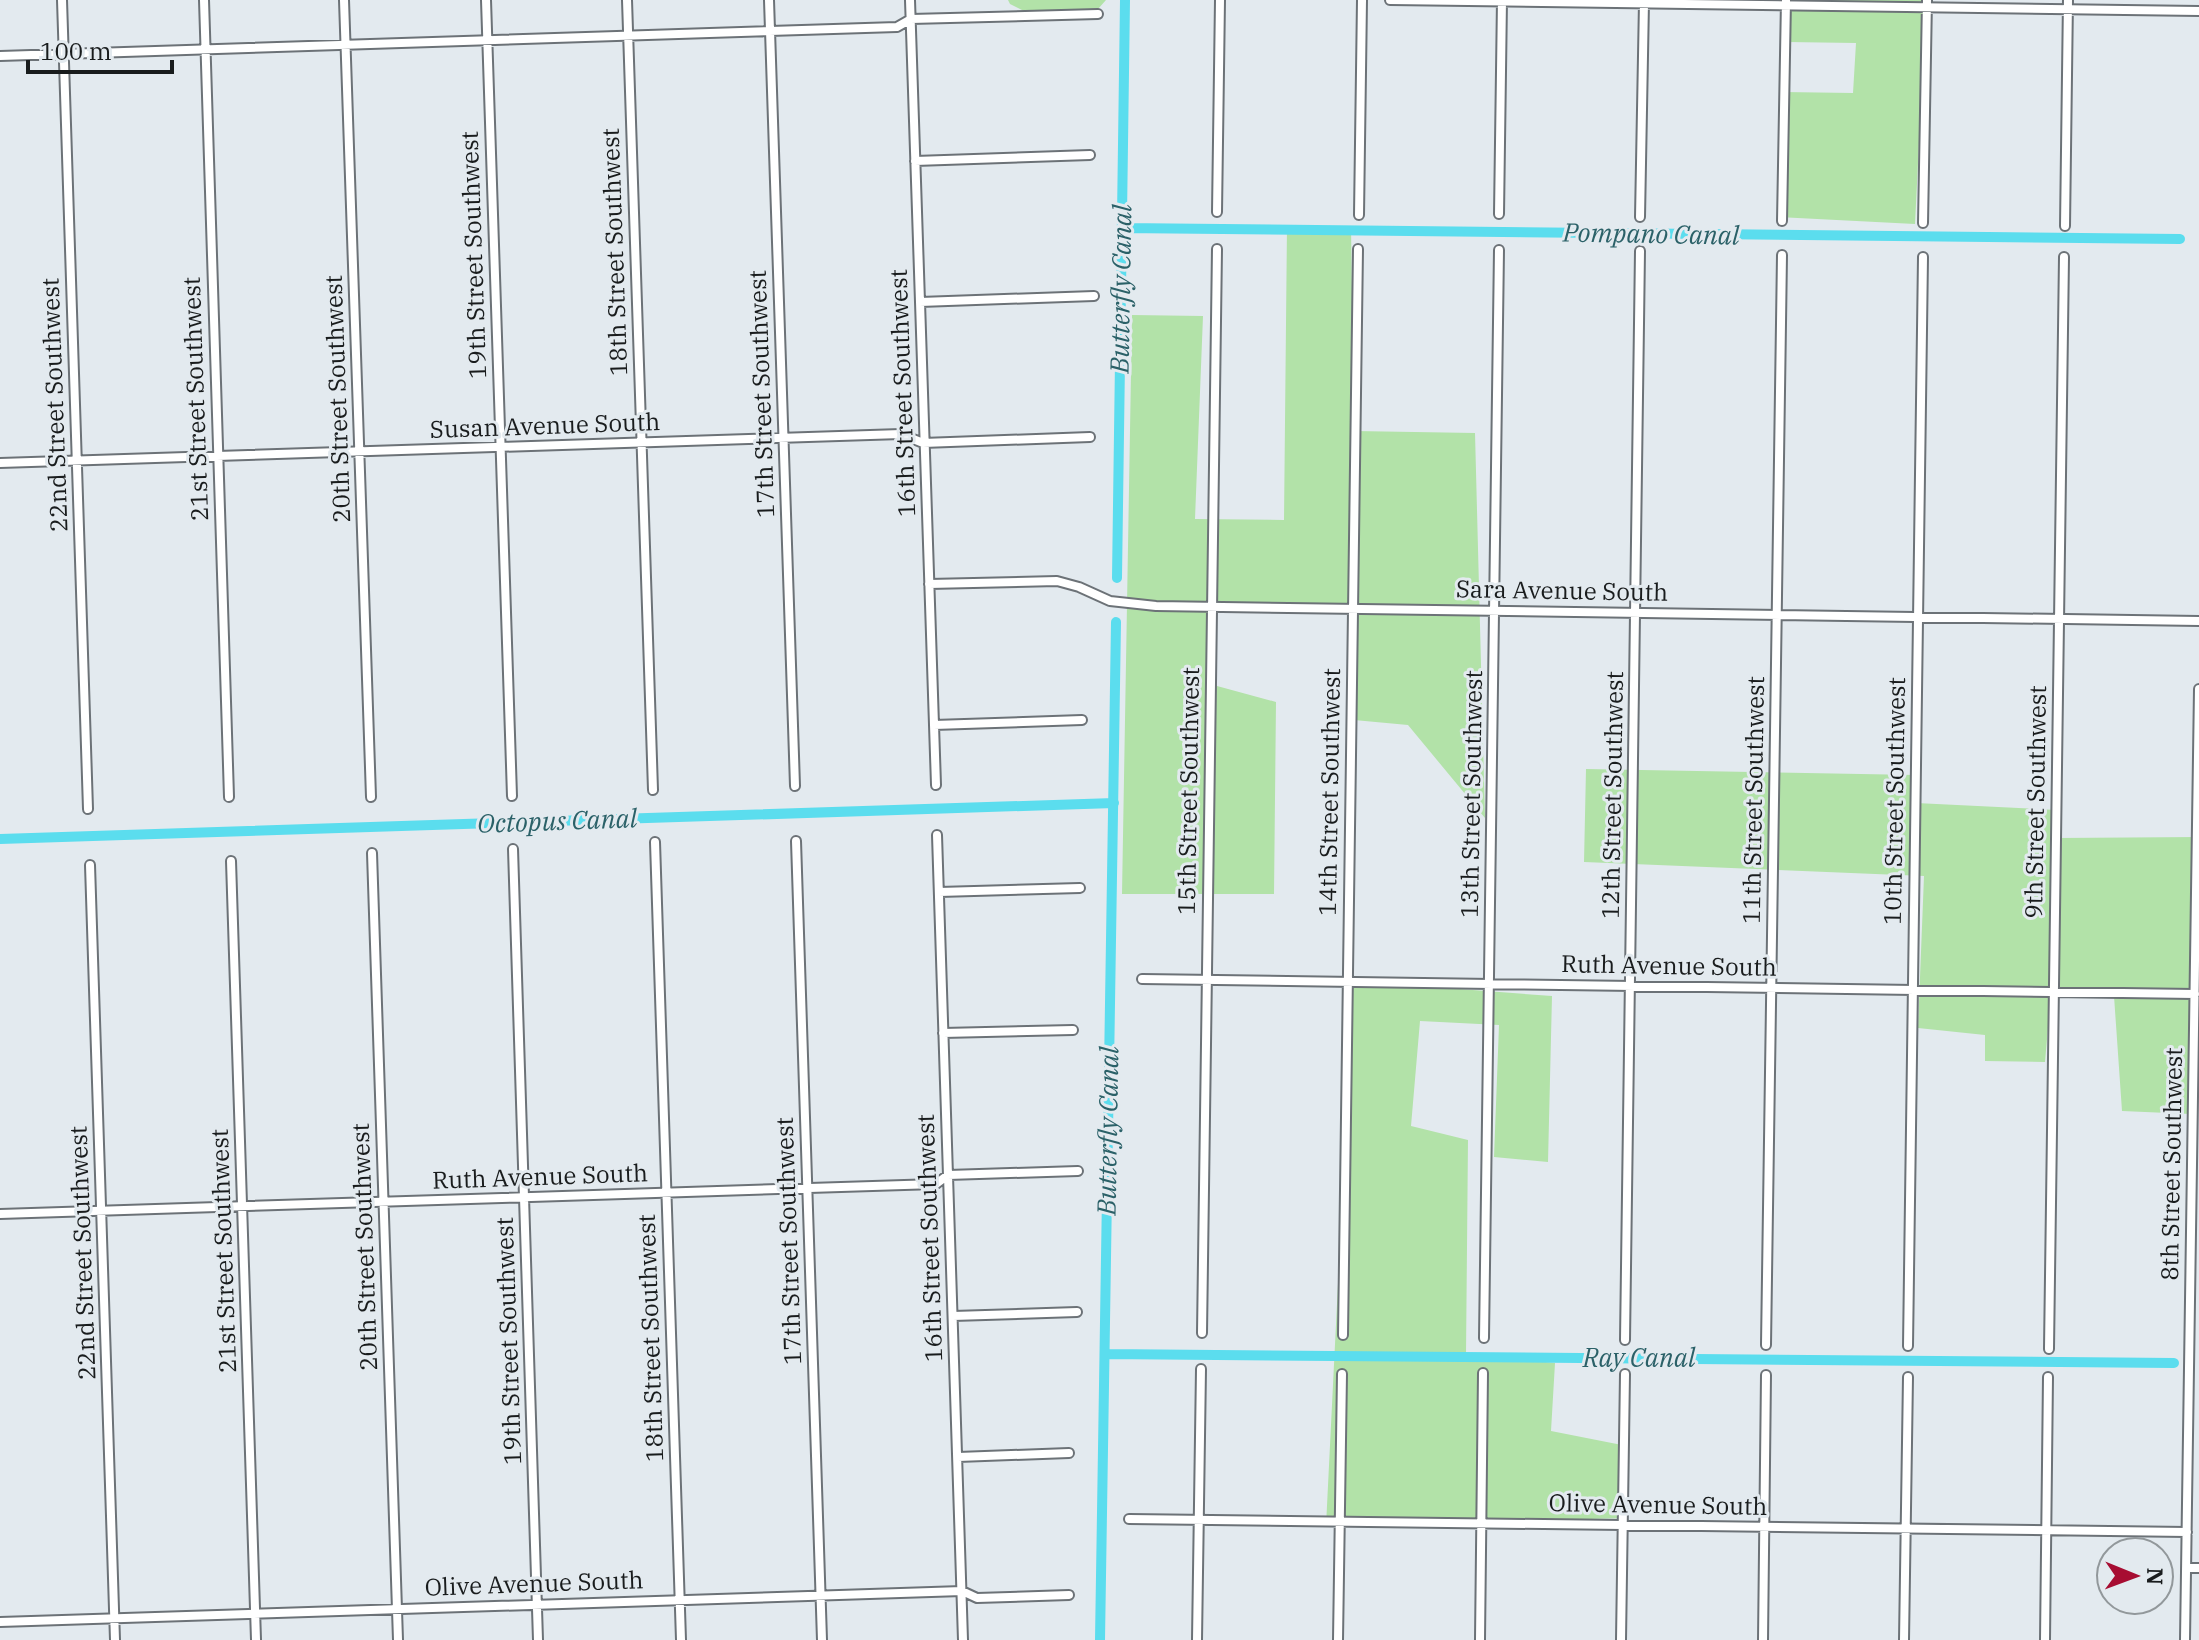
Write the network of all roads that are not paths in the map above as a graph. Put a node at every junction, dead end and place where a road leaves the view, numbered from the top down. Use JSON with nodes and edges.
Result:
{"nodes":[{"id":1,"x":62,"y":0,"type":"edge"},
{"id":2,"x":204,"y":0,"type":"edge"},
{"id":3,"x":344,"y":0,"type":"edge"},
{"id":4,"x":486,"y":0,"type":"edge"},
{"id":5,"x":627,"y":0,"type":"edge"},
{"id":6,"x":769,"y":0,"type":"edge"},
{"id":7,"x":910,"y":0,"type":"edge"},
{"id":8,"x":1220,"y":0,"type":"edge"},
{"id":9,"x":1362,"y":0,"type":"edge"},
{"id":10,"x":1390,"y":0,"type":"edge"},
{"id":11,"x":1502,"y":1,"type":"edge"},
{"id":12,"x":1644,"y":2,"type":"edge"},
{"id":13,"x":1786,"y":3,"type":"edge"},
{"id":14,"x":1927,"y":4,"type":"edge"},
{"id":15,"x":2068,"y":5,"type":"edge"},
{"id":16,"x":2199,"y":11,"type":"edge"},
{"id":17,"x":1098,"y":14,"type":"dead end"},
{"id":18,"x":911,"y":19,"type":"junction"},
{"id":19,"x":770,"y":32,"type":"junction"},
{"id":20,"x":628,"y":36,"type":"junction"},
{"id":21,"x":487,"y":40,"type":"junction"},
{"id":22,"x":346,"y":45,"type":"junction"},
{"id":23,"x":205,"y":50,"type":"junction"},
{"id":24,"x":63,"y":54,"type":"junction"},
{"id":25,"x":0,"y":56,"type":"edge"},
{"id":26,"x":1090,"y":155,"type":"dead end"},
{"id":27,"x":915,"y":161,"type":"junction"},
{"id":28,"x":1217,"y":212,"type":"dead end"},
{"id":29,"x":1499,"y":214,"type":"dead end"},
{"id":30,"x":1359,"y":215,"type":"dead end"},
{"id":31,"x":1640,"y":217,"type":"dead end"},
{"id":32,"x":1782,"y":221,"type":"dead end"},
{"id":33,"x":1923,"y":223,"type":"dead end"},
{"id":34,"x":2065,"y":226,"type":"dead end"},
{"id":35,"x":1217,"y":249,"type":"dead end"},
{"id":36,"x":1358,"y":249,"type":"dead end"},
{"id":37,"x":1499,"y":250,"type":"dead end"},
{"id":38,"x":1640,"y":251,"type":"dead end"},
{"id":39,"x":1782,"y":255,"type":"dead end"},
{"id":40,"x":1923,"y":257,"type":"dead end"},
{"id":41,"x":2064,"y":257,"type":"dead end"},
{"id":42,"x":1094,"y":296,"type":"dead end"},
{"id":43,"x":920,"y":302,"type":"junction"},
{"id":44,"x":1090,"y":437,"type":"dead end"},
{"id":45,"x":783,"y":438,"type":"junction"},
{"id":46,"x":642,"y":443,"type":"junction"},
{"id":47,"x":923,"y":443,"type":"junction"},
{"id":48,"x":500,"y":447,"type":"junction"},
{"id":49,"x":359,"y":452,"type":"junction"},
{"id":50,"x":218,"y":456,"type":"junction"},
{"id":51,"x":76,"y":461,"type":"junction"},
{"id":52,"x":0,"y":463,"type":"edge"},
{"id":53,"x":929,"y":584,"type":"junction"},
{"id":54,"x":1212,"y":606,"type":"junction"},
{"id":55,"x":1353,"y":608,"type":"junction"},
{"id":56,"x":1494,"y":610,"type":"junction"},
{"id":57,"x":1635,"y":612,"type":"junction"},
{"id":58,"x":1777,"y":614,"type":"junction"},
{"id":59,"x":1918,"y":616,"type":"junction"},
{"id":60,"x":2059,"y":618,"type":"junction"},
{"id":61,"x":2199,"y":621,"type":"edge"},
{"id":62,"x":2199,"y":689,"type":"edge"},
{"id":63,"x":1082,"y":720,"type":"dead end"},
{"id":64,"x":934,"y":725,"type":"junction"},
{"id":65,"x":936,"y":785,"type":"dead end"},
{"id":66,"x":795,"y":786,"type":"dead end"},
{"id":67,"x":653,"y":790,"type":"dead end"},
{"id":68,"x":512,"y":796,"type":"dead end"},
{"id":69,"x":229,"y":797,"type":"dead end"},
{"id":70,"x":371,"y":797,"type":"dead end"},
{"id":71,"x":88,"y":809,"type":"dead end"},
{"id":72,"x":937,"y":835,"type":"dead end"},
{"id":73,"x":796,"y":841,"type":"dead end"},
{"id":74,"x":655,"y":842,"type":"dead end"},
{"id":75,"x":513,"y":849,"type":"dead end"},
{"id":76,"x":372,"y":853,"type":"dead end"},
{"id":77,"x":231,"y":861,"type":"dead end"},
{"id":78,"x":90,"y":865,"type":"dead end"},
{"id":79,"x":1080,"y":888,"type":"dead end"},
{"id":80,"x":939,"y":892,"type":"junction"},
{"id":81,"x":1142,"y":979,"type":"dead end"},
{"id":82,"x":1206,"y":980,"type":"junction"},
{"id":83,"x":1347,"y":982,"type":"junction"},
{"id":84,"x":1489,"y":984,"type":"junction"},
{"id":85,"x":1630,"y":985,"type":"junction"},
{"id":86,"x":1772,"y":988,"type":"junction"},
{"id":87,"x":1912,"y":990,"type":"junction"},
{"id":88,"x":2054,"y":992,"type":"junction"},
{"id":89,"x":2195,"y":994,"type":"junction"},
{"id":90,"x":1073,"y":1030,"type":"dead end"},
{"id":91,"x":943,"y":1033,"type":"junction"},
{"id":92,"x":1078,"y":1171,"type":"dead end"},
{"id":93,"x":948,"y":1175,"type":"junction"},
{"id":94,"x":808,"y":1188,"type":"junction"},
{"id":95,"x":666,"y":1193,"type":"junction"},
{"id":96,"x":2195,"y":1195,"type":"edge"},
{"id":97,"x":525,"y":1197,"type":"junction"},
{"id":98,"x":383,"y":1202,"type":"junction"},
{"id":99,"x":242,"y":1206,"type":"junction"},
{"id":100,"x":101,"y":1211,"type":"junction"},
{"id":101,"x":0,"y":1214,"type":"edge"},
{"id":102,"x":1077,"y":1312,"type":"dead end"},
{"id":103,"x":953,"y":1316,"type":"junction"},
{"id":104,"x":1202,"y":1333,"type":"dead end"},
{"id":105,"x":1343,"y":1335,"type":"dead end"},
{"id":106,"x":1484,"y":1338,"type":"dead end"},
{"id":107,"x":1625,"y":1340,"type":"dead end"},
{"id":108,"x":1766,"y":1345,"type":"dead end"},
{"id":109,"x":1908,"y":1346,"type":"dead end"},
{"id":110,"x":2049,"y":1349,"type":"dead end"},
{"id":111,"x":1201,"y":1369,"type":"dead end"},
{"id":112,"x":1483,"y":1373,"type":"dead end"},
{"id":113,"x":1342,"y":1374,"type":"dead end"},
{"id":114,"x":1625,"y":1374,"type":"dead end"},
{"id":115,"x":1766,"y":1375,"type":"dead end"},
{"id":116,"x":1908,"y":1377,"type":"dead end"},
{"id":117,"x":2048,"y":1377,"type":"dead end"},
{"id":118,"x":1069,"y":1453,"type":"dead end"},
{"id":119,"x":958,"y":1457,"type":"junction"},
{"id":120,"x":1129,"y":1519,"type":"dead end"},
{"id":121,"x":1199,"y":1519,"type":"junction"},
{"id":122,"x":1340,"y":1521,"type":"junction"},
{"id":123,"x":1481,"y":1523,"type":"junction"},
{"id":124,"x":1622,"y":1525,"type":"junction"},
{"id":125,"x":1764,"y":1527,"type":"junction"},
{"id":126,"x":1905,"y":1529,"type":"junction"},
{"id":127,"x":2047,"y":1531,"type":"junction"},
{"id":128,"x":2187,"y":1532,"type":"junction"},
{"id":129,"x":2186,"y":1568,"type":"junction"},
{"id":130,"x":2199,"y":1568,"type":"edge"},
{"id":131,"x":962,"y":1591,"type":"junction"},
{"id":132,"x":820,"y":1595,"type":"junction"},
{"id":133,"x":1069,"y":1595,"type":"dead end"},
{"id":134,"x":680,"y":1600,"type":"junction"},
{"id":135,"x":537,"y":1605,"type":"junction"},
{"id":136,"x":397,"y":1609,"type":"junction"},
{"id":137,"x":256,"y":1614,"type":"junction"},
{"id":138,"x":115,"y":1618,"type":"junction"},
{"id":139,"x":0,"y":1622,"type":"edge"},
{"id":140,"x":115,"y":1640,"type":"edge"},
{"id":141,"x":256,"y":1640,"type":"edge"},
{"id":142,"x":398,"y":1640,"type":"edge"},
{"id":143,"x":538,"y":1640,"type":"edge"},
{"id":144,"x":681,"y":1640,"type":"edge"},
{"id":145,"x":822,"y":1640,"type":"edge"},
{"id":146,"x":963,"y":1640,"type":"edge"},
{"id":147,"x":1197,"y":1640,"type":"edge"},
{"id":148,"x":1338,"y":1640,"type":"edge"},
{"id":149,"x":1480,"y":1640,"type":"edge"},
{"id":150,"x":1621,"y":1640,"type":"edge"},
{"id":151,"x":1763,"y":1640,"type":"edge"},
{"id":152,"x":1904,"y":1640,"type":"edge"},
{"id":153,"x":2045,"y":1640,"type":"edge"},
{"id":154,"x":2185,"y":1640,"type":"edge"}],
"edges":[{"from":1,"to":24,"type":"street","name":"22nd Street Southwest"},
{"from":2,"to":23,"type":"street","name":"21st Street Southwest"},
{"from":3,"to":22,"type":"street","name":"20th Street Southwest"},
{"from":4,"to":21,"type":"street","name":"19th Street Southwest"},
{"from":5,"to":20,"type":"street","name":"18th Street Southwest"},
{"from":6,"to":19,"type":"street","name":"17th Street Southwest"},
{"from":7,"to":18,"type":"street","name":"16th Street Southwest"},
{"from":8,"to":28,"type":"street"},
{"from":9,"to":30,"type":"street"},
{"from":10,"to":11,"type":"street"},
{"from":11,"to":12,"type":"street"},
{"from":11,"to":29,"type":"street"},
{"from":12,"to":13,"type":"street"},
{"from":12,"to":31,"type":"street"},
{"from":13,"to":14,"type":"street"},
{"from":13,"to":32,"type":"street"},
{"from":14,"to":15,"type":"street"},
{"from":14,"to":33,"type":"street"},
{"from":15,"to":16,"type":"street"},
{"from":15,"to":34,"type":"street"},
{"from":17,"to":18,"type":"street"},
{"from":18,"to":19,"type":"street"},
{"from":18,"to":27,"type":"street","name":"16th Street Southwest"},
{"from":19,"to":20,"type":"street"},
{"from":19,"to":45,"type":"street","name":"17th Street Southwest"},
{"from":20,"to":21,"type":"street"},
{"from":20,"to":46,"type":"street","name":"18th Street Southwest"},
{"from":21,"to":22,"type":"street"},
{"from":21,"to":48,"type":"street","name":"19th Street Southwest"},
{"from":22,"to":23,"type":"street"},
{"from":22,"to":49,"type":"street","name":"20th Street Southwest"},
{"from":23,"to":24,"type":"street"},
{"from":23,"to":50,"type":"street","name":"21st Street Southwest"},
{"from":24,"to":25,"type":"street"},
{"from":24,"to":51,"type":"street","name":"22nd Street Southwest"},
{"from":26,"to":27,"type":"street"},
{"from":27,"to":43,"type":"street","name":"16th Street Southwest"},
{"from":35,"to":54,"type":"street","name":"15th Street Southwest"},
{"from":36,"to":55,"type":"street","name":"14th Street Southwest"},
{"from":37,"to":56,"type":"street","name":"13th Street Southwest"},
{"from":38,"to":57,"type":"street","name":"12th Street Southwest"},
{"from":39,"to":58,"type":"street","name":"11th Street Southwest"},
{"from":40,"to":59,"type":"street","name":"10th Street Southwest"},
{"from":41,"to":60,"type":"street","name":"9th Street Southwest"},
{"from":42,"to":43,"type":"street"},
{"from":43,"to":47,"type":"street","name":"16th Street Southwest"},
{"from":44,"to":47,"type":"street","name":"Susan Avenue South"},
{"from":45,"to":46,"type":"street","name":"Susan Avenue South"},
{"from":45,"to":47,"type":"street","name":"Susan Avenue South"},
{"from":45,"to":66,"type":"street","name":"17th Street Southwest"},
{"from":46,"to":48,"type":"street","name":"Susan Avenue South"},
{"from":46,"to":67,"type":"street","name":"18th Street Southwest"},
{"from":47,"to":53,"type":"street","name":"16th Street Southwest"},
{"from":48,"to":49,"type":"street","name":"Susan Avenue South"},
{"from":48,"to":68,"type":"street","name":"19th Street Southwest"},
{"from":49,"to":50,"type":"street","name":"Susan Avenue South"},
{"from":49,"to":70,"type":"street","name":"20th Street Southwest"},
{"from":50,"to":51,"type":"street","name":"Susan Avenue South"},
{"from":50,"to":69,"type":"street","name":"21st Street Southwest"},
{"from":51,"to":52,"type":"street","name":"Susan Avenue South"},
{"from":51,"to":71,"type":"street","name":"22nd Street Southwest"},
{"from":53,"to":54,"type":"street","name":"Sara Avenue South"},
{"from":53,"to":64,"type":"street","name":"16th Street Southwest"},
{"from":54,"to":55,"type":"street","name":"Sara Avenue South"},
{"from":54,"to":82,"type":"street","name":"15th Street Southwest"},
{"from":55,"to":56,"type":"street","name":"Sara Avenue South"},
{"from":55,"to":83,"type":"street","name":"14th Street Southwest"},
{"from":56,"to":57,"type":"street","name":"Sara Avenue South"},
{"from":56,"to":84,"type":"street","name":"13th Street Southwest"},
{"from":57,"to":58,"type":"street","name":"Sara Avenue South"},
{"from":57,"to":85,"type":"street","name":"12th Street Southwest"},
{"from":58,"to":59,"type":"street","name":"Sara Avenue South"},
{"from":58,"to":86,"type":"street","name":"11th Street Southwest"},
{"from":59,"to":60,"type":"street","name":"Sara Avenue South"},
{"from":59,"to":87,"type":"street","name":"10th Street Southwest"},
{"from":60,"to":61,"type":"street","name":"Sara Avenue South"},
{"from":60,"to":88,"type":"street","name":"9th Street Southwest"},
{"from":62,"to":89,"type":"street","name":"8th Street Southwest"},
{"from":63,"to":64,"type":"street"},
{"from":64,"to":65,"type":"street","name":"16th Street Southwest"},
{"from":72,"to":80,"type":"street","name":"16th Street Southwest"},
{"from":73,"to":94,"type":"street","name":"17th Street Southwest"},
{"from":74,"to":95,"type":"street","name":"18th Street Southwest"},
{"from":75,"to":97,"type":"street","name":"19th Street Southwest"},
{"from":76,"to":98,"type":"street","name":"20th Street Southwest"},
{"from":77,"to":99,"type":"street","name":"21st Street Southwest"},
{"from":78,"to":100,"type":"street","name":"22nd Street Southwest"},
{"from":79,"to":80,"type":"street"},
{"from":80,"to":91,"type":"street","name":"16th Street Southwest"},
{"from":81,"to":82,"type":"street","name":"Ruth Avenue South"},
{"from":82,"to":83,"type":"street","name":"Ruth Avenue South"},
{"from":82,"to":104,"type":"street","name":"15th Street Southwest"},
{"from":83,"to":84,"type":"street","name":"Ruth Avenue South"},
{"from":83,"to":105,"type":"street","name":"14th Street Southwest"},
{"from":84,"to":85,"type":"street","name":"Ruth Avenue South"},
{"from":84,"to":106,"type":"street","name":"13th Street Southwest"},
{"from":85,"to":86,"type":"street","name":"Ruth Avenue South"},
{"from":85,"to":107,"type":"street","name":"12th Street Southwest"},
{"from":86,"to":87,"type":"street","name":"Ruth Avenue South"},
{"from":86,"to":108,"type":"street","name":"11th Street Southwest"},
{"from":87,"to":88,"type":"street","name":"Ruth Avenue South"},
{"from":87,"to":109,"type":"street","name":"10th Street Southwest"},
{"from":88,"to":89,"type":"street","name":"Ruth Avenue South"},
{"from":88,"to":110,"type":"street","name":"9th Street Southwest"},
{"from":89,"to":96,"type":"street","name":"8th Street Southwest"},
{"from":90,"to":91,"type":"street"},
{"from":91,"to":93,"type":"street","name":"16th Street Southwest"},
{"from":92,"to":93,"type":"street","name":"Ruth Avenue South"},
{"from":93,"to":94,"type":"street","name":"Ruth Avenue South"},
{"from":93,"to":103,"type":"street","name":"16th Street Southwest"},
{"from":94,"to":95,"type":"street","name":"Ruth Avenue South"},
{"from":94,"to":132,"type":"street","name":"17th Street Southwest"},
{"from":95,"to":97,"type":"street","name":"Ruth Avenue South"},
{"from":95,"to":134,"type":"street","name":"18th Street Southwest"},
{"from":96,"to":128,"type":"street","name":"8th Street Southwest"},
{"from":97,"to":98,"type":"street","name":"Ruth Avenue South"},
{"from":97,"to":135,"type":"street","name":"19th Street Southwest"},
{"from":98,"to":99,"type":"street","name":"Ruth Avenue South"},
{"from":98,"to":136,"type":"street","name":"20th Street Southwest"},
{"from":99,"to":100,"type":"street","name":"Ruth Avenue South"},
{"from":99,"to":137,"type":"street","name":"21st Street Southwest"},
{"from":100,"to":101,"type":"street","name":"Ruth Avenue South"},
{"from":100,"to":138,"type":"street","name":"22nd Street Southwest"},
{"from":102,"to":103,"type":"street"},
{"from":103,"to":119,"type":"street","name":"16th Street Southwest"},
{"from":111,"to":121,"type":"street"},
{"from":112,"to":123,"type":"street"},
{"from":113,"to":122,"type":"street"},
{"from":114,"to":124,"type":"street"},
{"from":115,"to":125,"type":"street"},
{"from":116,"to":126,"type":"street"},
{"from":117,"to":127,"type":"street"},
{"from":118,"to":119,"type":"street"},
{"from":119,"to":131,"type":"street","name":"16th Street Southwest"},
{"from":120,"to":121,"type":"street","name":"Olive Avenue South"},
{"from":121,"to":122,"type":"street","name":"Olive Avenue South"},
{"from":121,"to":147,"type":"street"},
{"from":122,"to":123,"type":"street","name":"Olive Avenue South"},
{"from":122,"to":148,"type":"street"},
{"from":123,"to":124,"type":"street","name":"Olive Avenue South"},
{"from":123,"to":149,"type":"street"},
{"from":124,"to":125,"type":"street","name":"Olive Avenue South"},
{"from":124,"to":150,"type":"street"},
{"from":125,"to":126,"type":"street","name":"Olive Avenue South"},
{"from":125,"to":151,"type":"street"},
{"from":126,"to":127,"type":"street","name":"Olive Avenue South"},
{"from":126,"to":152,"type":"street"},
{"from":127,"to":128,"type":"street","name":"Olive Avenue South"},
{"from":127,"to":153,"type":"street"},
{"from":128,"to":129,"type":"street","name":"8th Street Southwest"},
{"from":129,"to":130,"type":"street"},
{"from":129,"to":154,"type":"street","name":"8th Street Southwest"},
{"from":131,"to":132,"type":"street","name":"Olive Avenue South"},
{"from":131,"to":133,"type":"street","name":"Olive Avenue South"},
{"from":131,"to":146,"type":"street","name":"16th Street Southwest"},
{"from":132,"to":134,"type":"street","name":"Olive Avenue South"},
{"from":132,"to":145,"type":"street","name":"17th Street Southwest"},
{"from":134,"to":135,"type":"street","name":"Olive Avenue South"},
{"from":134,"to":144,"type":"street","name":"18th Street Southwest"},
{"from":135,"to":136,"type":"street","name":"Olive Avenue South"},
{"from":135,"to":143,"type":"street","name":"19th Street Southwest"},
{"from":136,"to":137,"type":"street","name":"Olive Avenue South"},
{"from":136,"to":142,"type":"street","name":"20th Street Southwest"},
{"from":137,"to":138,"type":"street","name":"Olive Avenue South"},
{"from":137,"to":141,"type":"street","name":"21st Street Southwest"},
{"from":138,"to":139,"type":"street","name":"Olive Avenue South"},
{"from":138,"to":140,"type":"street","name":"22nd Street Southwest"}]}
